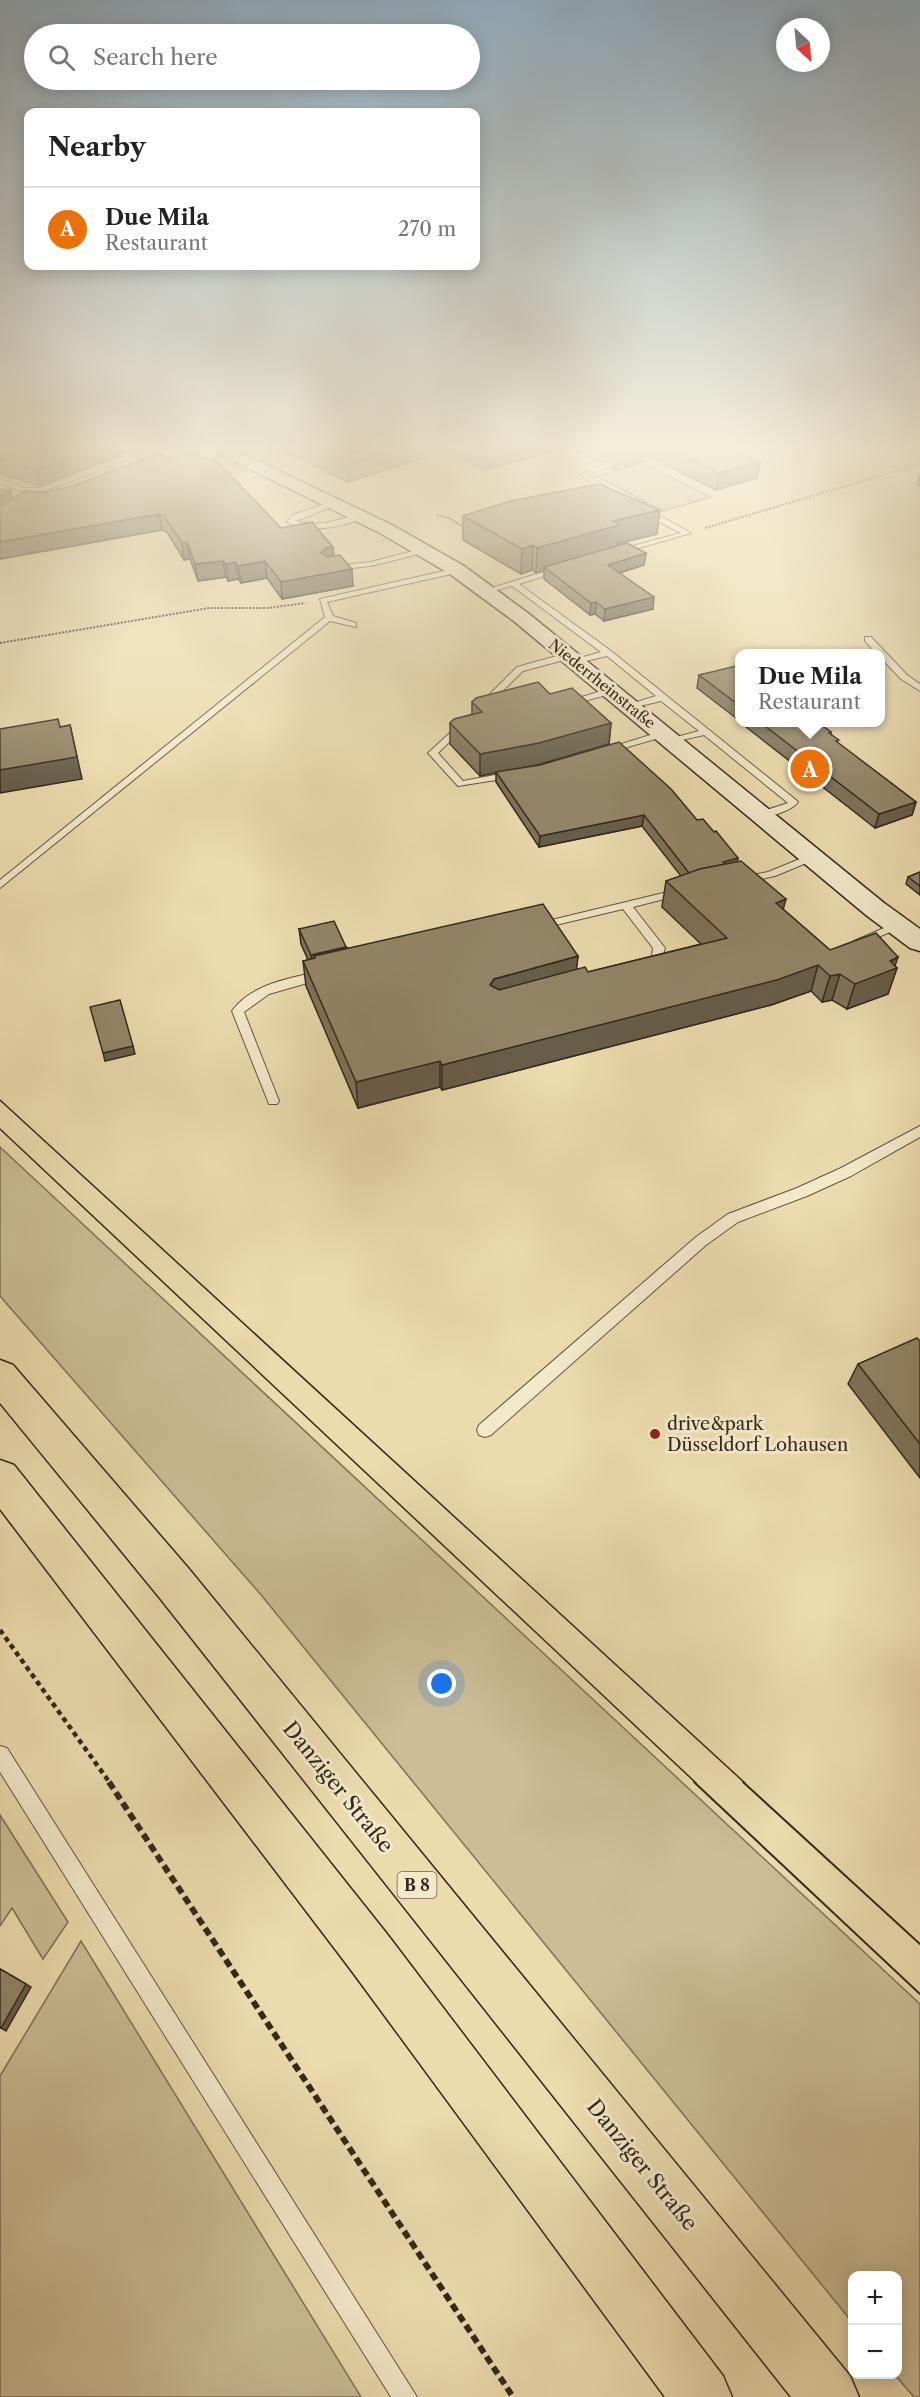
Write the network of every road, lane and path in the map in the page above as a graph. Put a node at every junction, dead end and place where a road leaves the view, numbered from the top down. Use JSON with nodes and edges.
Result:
{"nodes":[{"id":1,"x":375,"y":563,"type":"edge"},
{"id":2,"x":445,"y":563,"type":"edge"},
{"id":3,"x":568,"y":567,"type":"edge"},
{"id":4,"x":328,"y":569,"type":"edge"},
{"id":5,"x":457,"y":570,"type":"junction"},
{"id":6,"x":513,"y":583,"type":"junction"},
{"id":7,"x":486,"y":591,"type":"junction"},
{"id":8,"x":323,"y":601,"type":"junction"},
{"id":9,"x":547,"y":608,"type":"junction"},
{"id":10,"x":528,"y":613,"type":"junction"},
{"id":11,"x":329,"y":618,"type":"junction"},
{"id":12,"x":353,"y":625,"type":"dead end"},
{"id":13,"x":868,"y":639,"type":"dead end"},
{"id":14,"x":0,"y":643,"type":"edge"},
{"id":15,"x":877,"y":649,"type":"edge"},
{"id":16,"x":608,"y":653,"type":"junction"},
{"id":17,"x":885,"y":657,"type":"edge"},
{"id":18,"x":572,"y":659,"type":"junction"},
{"id":19,"x":920,"y":688,"type":"edge"},
{"id":20,"x":610,"y":691,"type":"junction"},
{"id":21,"x":664,"y":697,"type":"junction"},
{"id":22,"x":559,"y":705,"type":"edge"},
{"id":23,"x":630,"y":707,"type":"junction"},
{"id":24,"x":706,"y":732,"type":"junction"},
{"id":25,"x":668,"y":738,"type":"junction"},
{"id":26,"x":595,"y":754,"type":"edge"},
{"id":27,"x":528,"y":772,"type":"edge"},
{"id":28,"x":761,"y":815,"type":"junction"},
{"id":29,"x":812,"y":857,"type":"junction"},
{"id":30,"x":739,"y":884,"type":"edge"},
{"id":31,"x":0,"y":885,"type":"edge"},
{"id":32,"x":689,"y":890,"type":"edge"},
{"id":33,"x":626,"y":905,"type":"junction"},
{"id":34,"x":898,"y":926,"type":"junction"},
{"id":35,"x":528,"y":928,"type":"edge"},
{"id":36,"x":920,"y":942,"type":"edge"},
{"id":37,"x":847,"y":947,"type":"edge"},
{"id":38,"x":338,"y":971,"type":"edge"},
{"id":39,"x":634,"y":972,"type":"edge"},
{"id":40,"x":273,"y":1101,"type":"dead end"},
{"id":41,"x":920,"y":1131,"type":"edge"},
{"id":42,"x":0,"y":1376,"type":"edge"},
{"id":43,"x":486,"y":1430,"type":"dead end"},
{"id":44,"x":0,"y":1478,"type":"edge"},
{"id":45,"x":0,"y":1630,"type":"edge"},
{"id":46,"x":0,"y":1755,"type":"edge"},
{"id":47,"x":405,"y":2397,"type":"edge"},
{"id":48,"x":513,"y":2397,"type":"edge"},
{"id":49,"x":702,"y":2397,"type":"edge"},
{"id":50,"x":829,"y":2397,"type":"edge"}],
"edges":[{"from":1,"to":4,"type":"lane"},
{"from":2,"to":5,"type":"street","name":"Niederrheinstraße"},
{"from":3,"to":6,"type":"lane"},
{"from":5,"to":7,"type":"street","name":"Niederrheinstraße"},
{"from":5,"to":8,"type":"lane"},
{"from":6,"to":7,"type":"lane"},
{"from":6,"to":9,"type":"lane"},
{"from":7,"to":10,"type":"street","name":"Niederrheinstraße"},
{"from":8,"to":11,"type":"lane"},
{"from":8,"to":14,"type":"path"},
{"from":9,"to":10,"type":"lane"},
{"from":9,"to":16,"type":"lane"},
{"from":10,"to":18,"type":"street","name":"Niederrheinstraße"},
{"from":11,"to":12,"type":"lane"},
{"from":11,"to":31,"type":"lane"},
{"from":13,"to":15,"type":"lane"},
{"from":16,"to":18,"type":"lane"},
{"from":16,"to":21,"type":"lane"},
{"from":17,"to":19,"type":"lane"},
{"from":18,"to":20,"type":"street","name":"Niederrheinstraße"},
{"from":18,"to":27,"type":"lane"},
{"from":20,"to":22,"type":"lane"},
{"from":20,"to":23,"type":"street","name":"Niederrheinstraße"},
{"from":21,"to":23,"type":"lane"},
{"from":21,"to":24,"type":"lane"},
{"from":23,"to":25,"type":"street","name":"Niederrheinstraße"},
{"from":24,"to":25,"type":"lane"},
{"from":24,"to":28,"type":"lane"},
{"from":25,"to":26,"type":"lane"},
{"from":25,"to":28,"type":"street","name":"Niederrheinstraße"},
{"from":28,"to":29,"type":"street","name":"Niederrheinstraße"},
{"from":29,"to":30,"type":"lane"},
{"from":29,"to":34,"type":"street","name":"Niederrheinstraße"},
{"from":32,"to":33,"type":"lane"},
{"from":33,"to":35,"type":"lane"},
{"from":33,"to":39,"type":"lane"},
{"from":34,"to":36,"type":"street","name":"Niederrheinstraße"},
{"from":34,"to":37,"type":"lane"},
{"from":38,"to":40,"type":"lane"},
{"from":41,"to":43,"type":"lane"},
{"from":42,"to":50,"type":"main road","name":"Danziger Straße","number":"B 8"},
{"from":44,"to":49,"type":"main road"},
{"from":45,"to":48,"type":"path"},
{"from":46,"to":47,"type":"lane"}]}
